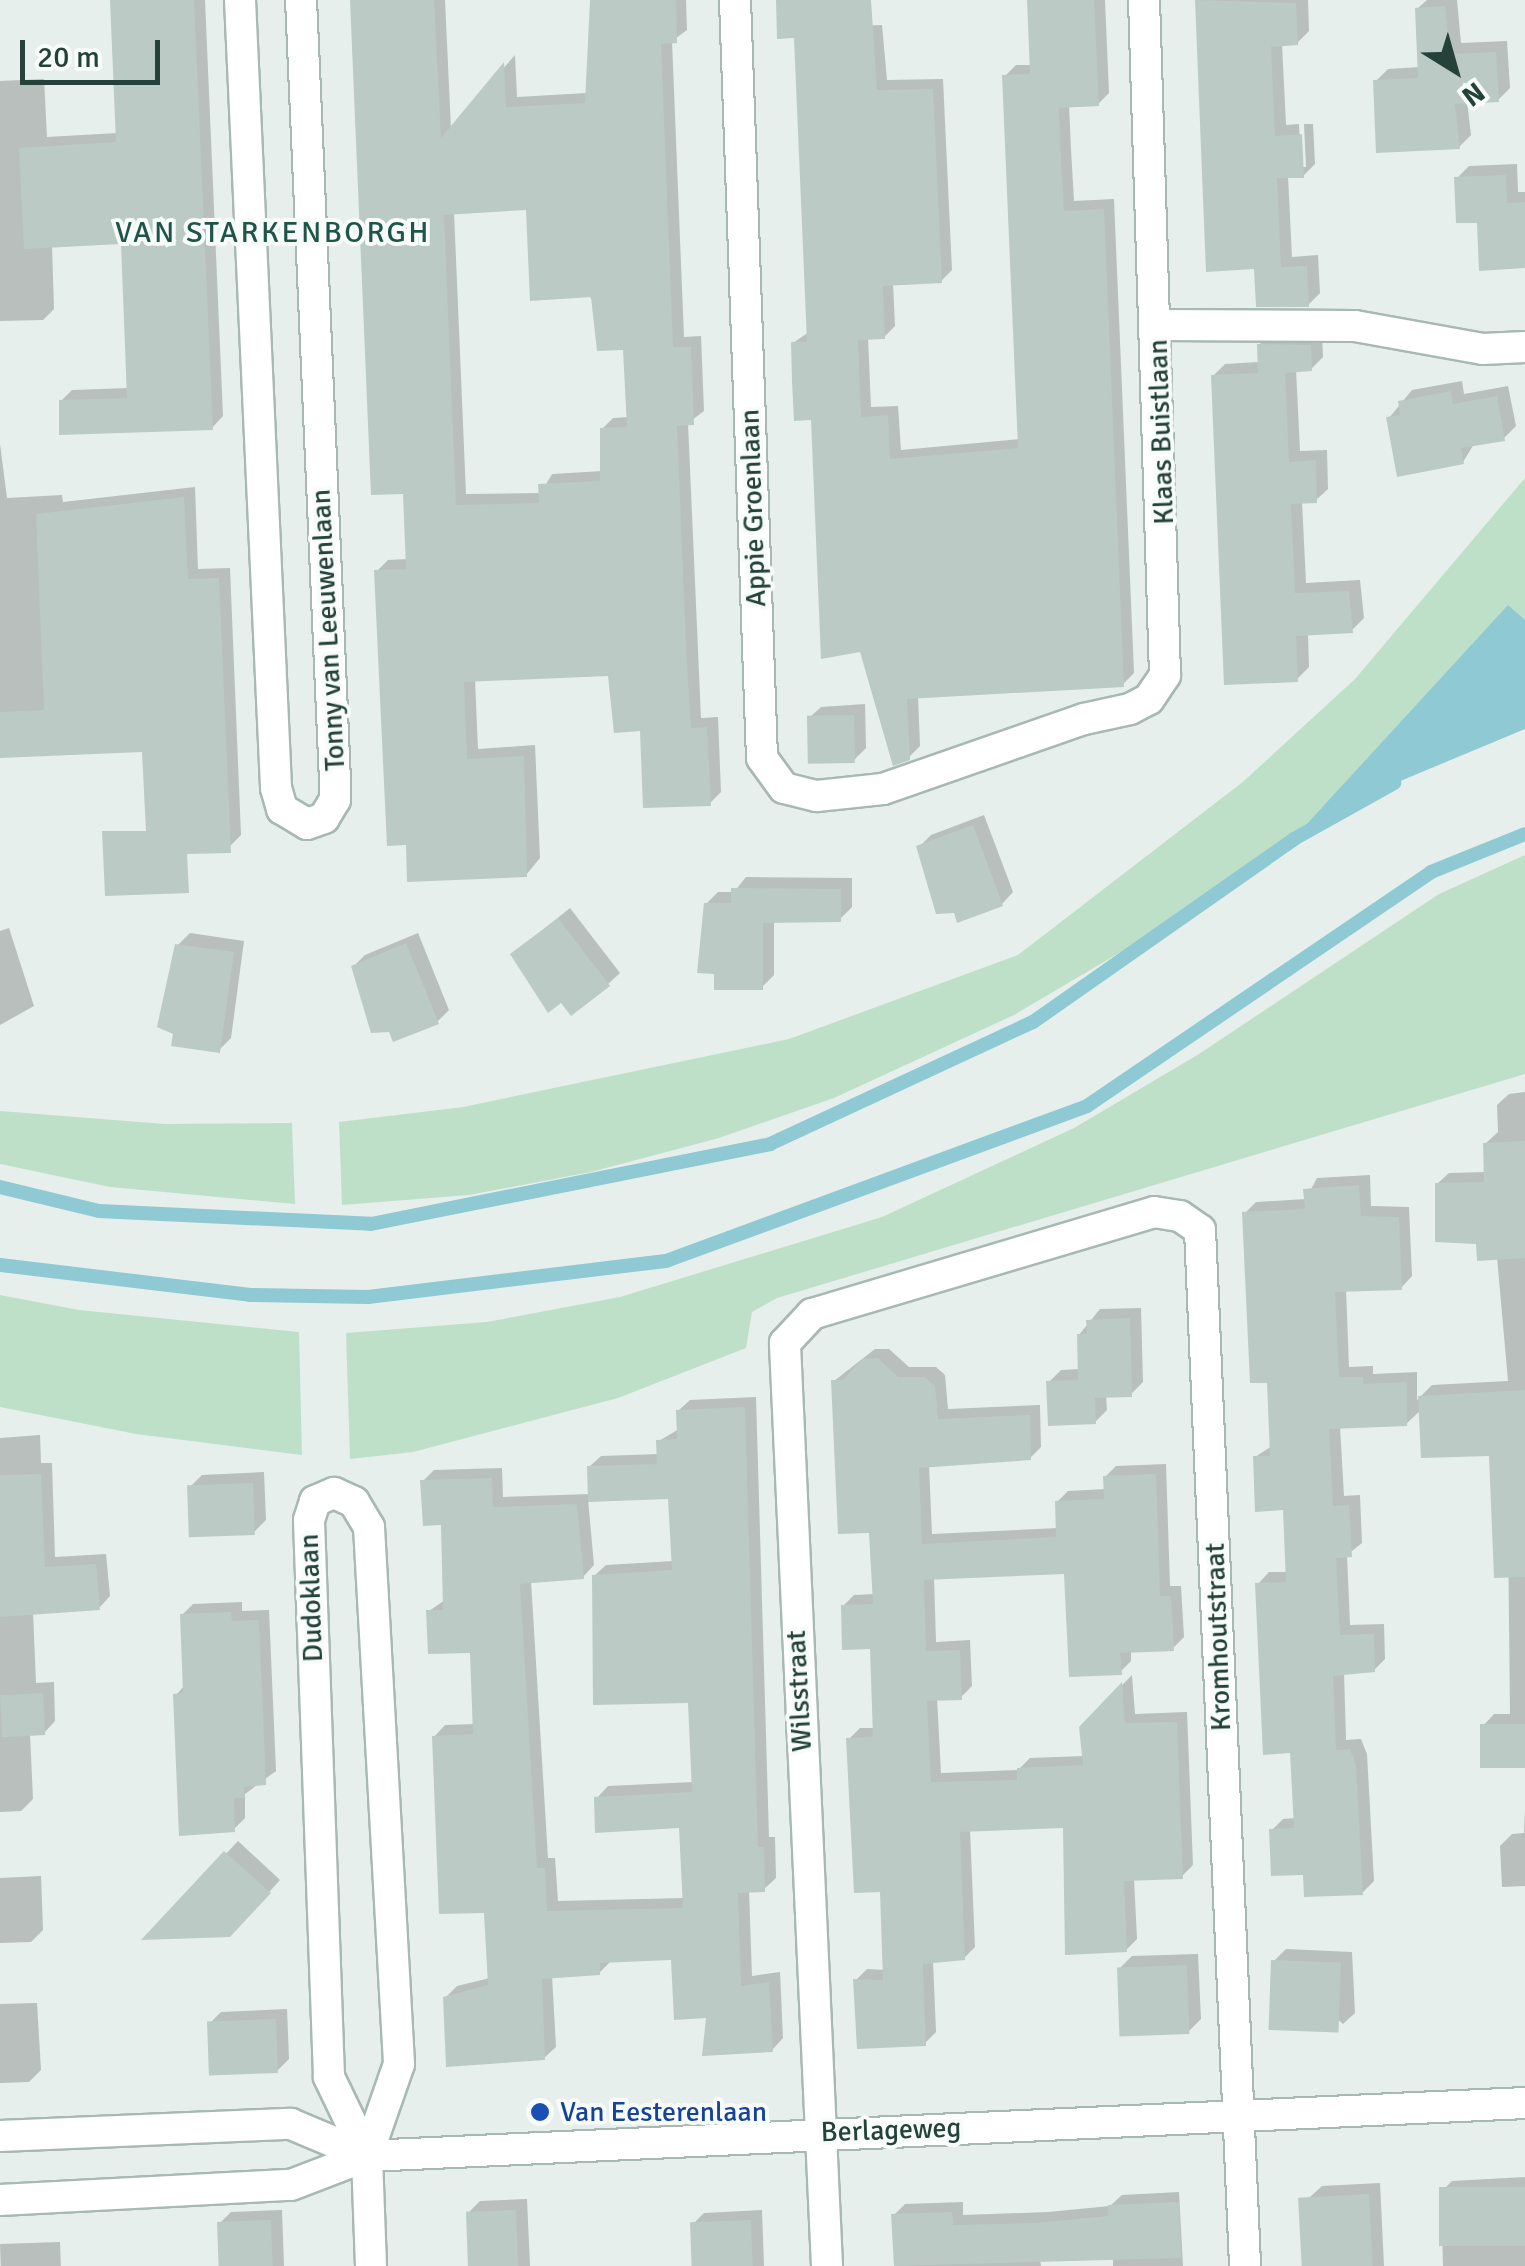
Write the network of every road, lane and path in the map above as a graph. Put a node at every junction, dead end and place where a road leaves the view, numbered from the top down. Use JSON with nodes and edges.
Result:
{"nodes":[{"id":1,"x":240,"y":0,"type":"edge"},
{"id":2,"x":301,"y":0,"type":"edge"},
{"id":3,"x":735,"y":0,"type":"edge"},
{"id":4,"x":1144,"y":0,"type":"edge"},
{"id":5,"x":1158,"y":325,"type":"junction"},
{"id":6,"x":1525,"y":347,"type":"edge"},
{"id":7,"x":997,"y":749,"type":"joint"},
{"id":8,"x":991,"y":1259,"type":"joint"},
{"id":9,"x":1525,"y":2103,"type":"edge"},
{"id":10,"x":1239,"y":2115,"type":"junction"},
{"id":11,"x":821,"y":2133,"type":"junction"},
{"id":12,"x":0,"y":2136,"type":"edge"},
{"id":13,"x":367,"y":2156,"type":"junction"},
{"id":14,"x":0,"y":2200,"type":"edge"},
{"id":15,"x":371,"y":2266,"type":"edge"},
{"id":16,"x":826,"y":2266,"type":"edge"},
{"id":17,"x":1245,"y":2266,"type":"edge"}],
"edges":[{"from":1,"to":2,"type":"street","name":"Tonny van Leeuwenlaan"},
{"from":3,"to":7,"type":"street","name":"Appie Groenlaan"},
{"from":4,"to":5,"type":"street","name":"Klaas Buistlaan"},
{"from":5,"to":6,"type":"street"},
{"from":5,"to":7,"type":"street","name":"Klaas Buistlaan"},
{"from":8,"to":10,"type":"street","name":"Kromhoutstraat"},
{"from":8,"to":11,"type":"street","name":"Wilsstraat"},
{"from":9,"to":10,"type":"street","name":"Berlageweg"},
{"from":10,"to":11,"type":"street","name":"Berlageweg"},
{"from":10,"to":17,"type":"street","name":"Kromhoutstraat"},
{"from":11,"to":13,"type":"street","name":"Berlageweg"},
{"from":11,"to":16,"type":"street","name":"Wilsstraat"},
{"from":12,"to":13,"type":"street"},
{"from":13,"to":13,"type":"street","name":"Dudoklaan"},
{"from":13,"to":14,"type":"street"},
{"from":13,"to":15,"type":"street"}]}
